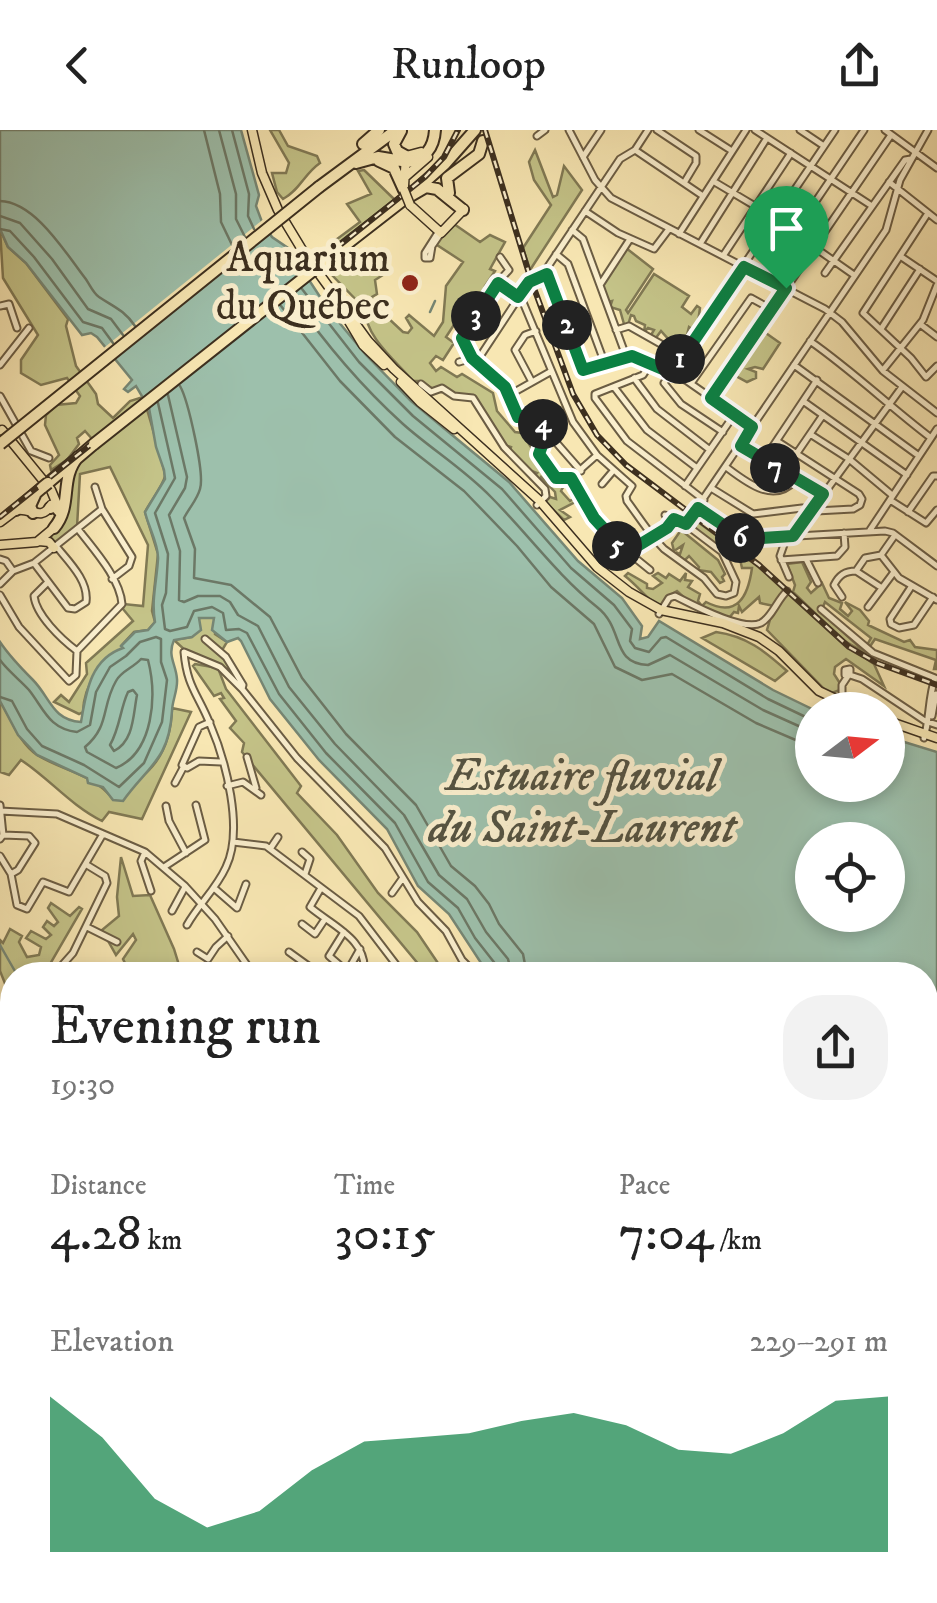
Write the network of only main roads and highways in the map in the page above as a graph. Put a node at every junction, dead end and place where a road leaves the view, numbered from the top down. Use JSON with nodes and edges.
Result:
{"nodes":[{"id":1,"x":250,"y":130,"type":"edge"},
{"id":2,"x":379,"y":130,"type":"edge"},
{"id":3,"x":388,"y":130,"type":"edge"},
{"id":4,"x":399,"y":130,"type":"edge"},
{"id":5,"x":434,"y":130,"type":"edge"},
{"id":6,"x":475,"y":130,"type":"edge"},
{"id":7,"x":484,"y":141,"type":"dead end"},
{"id":8,"x":355,"y":159,"type":"junction"},
{"id":9,"x":405,"y":160,"type":"junction"},
{"id":10,"x":448,"y":171,"type":"dead end"},
{"id":11,"x":334,"y":175,"type":"junction"},
{"id":12,"x":318,"y":186,"type":"junction"},
{"id":13,"x":404,"y":191,"type":"junction"},
{"id":14,"x":449,"y":193,"type":"junction"},
{"id":15,"x":462,"y":206,"type":"junction"},
{"id":16,"x":1,"y":435,"type":"edge"},
{"id":17,"x":78,"y":457,"type":"junction"},
{"id":18,"x":42,"y":488,"type":"junction"},
{"id":19,"x":16,"y":510,"type":"junction"},
{"id":20,"x":55,"y":510,"type":"junction"},
{"id":21,"x":32,"y":513,"type":"junction"},
{"id":22,"x":0,"y":522,"type":"edge"},
{"id":23,"x":52,"y":530,"type":"junction"},
{"id":24,"x":39,"y":541,"type":"junction"},
{"id":25,"x":0,"y":543,"type":"edge"},
{"id":26,"x":660,"y":612,"type":"junction"},
{"id":27,"x":815,"y":692,"type":"edge"},
{"id":28,"x":821,"y":692,"type":"edge"},
{"id":29,"x":905,"y":729,"type":"edge"},
{"id":30,"x":937,"y":740,"type":"edge"}],
"edges":[{"from":1,"to":26,"type":"main road"},
{"from":2,"to":8,"type":"highway"},
{"from":3,"to":8,"type":"highway"},
{"from":4,"to":9,"type":"highway"},
{"from":4,"to":11,"type":"highway"},
{"from":5,"to":9,"type":"highway"},
{"from":5,"to":13,"type":"main road"},
{"from":6,"to":13,"type":"highway"},
{"from":7,"to":14,"type":"highway"},
{"from":8,"to":9,"type":"highway"},
{"from":8,"to":11,"type":"highway"},
{"from":8,"to":12,"type":"highway"},
{"from":8,"to":13,"type":"highway"},
{"from":9,"to":13,"type":"main road"},
{"from":10,"to":14,"type":"highway"},
{"from":11,"to":12,"type":"highway"},
{"from":12,"to":16,"type":"highway","bridge":true},
{"from":13,"to":15,"type":"highway"},
{"from":13,"to":15,"type":"main road"},
{"from":13,"to":17,"type":"highway","bridge":true},
{"from":14,"to":15,"type":"highway"},
{"from":16,"to":20,"type":"main road"},
{"from":17,"to":18,"type":"highway"},
{"from":17,"to":23,"type":"highway"},
{"from":18,"to":19,"type":"highway"},
{"from":18,"to":21,"type":"highway"},
{"from":19,"to":21,"type":"main road"},
{"from":19,"to":22,"type":"main road"},
{"from":20,"to":21,"type":"main road"},
{"from":20,"to":23,"type":"main road"},
{"from":23,"to":24,"type":"main road"},
{"from":23,"to":24,"type":"main road"},
{"from":24,"to":25,"type":"main road"},
{"from":26,"to":27,"type":"main road"},
{"from":26,"to":28,"type":"main road"},
{"from":29,"to":30,"type":"main road"}]}
